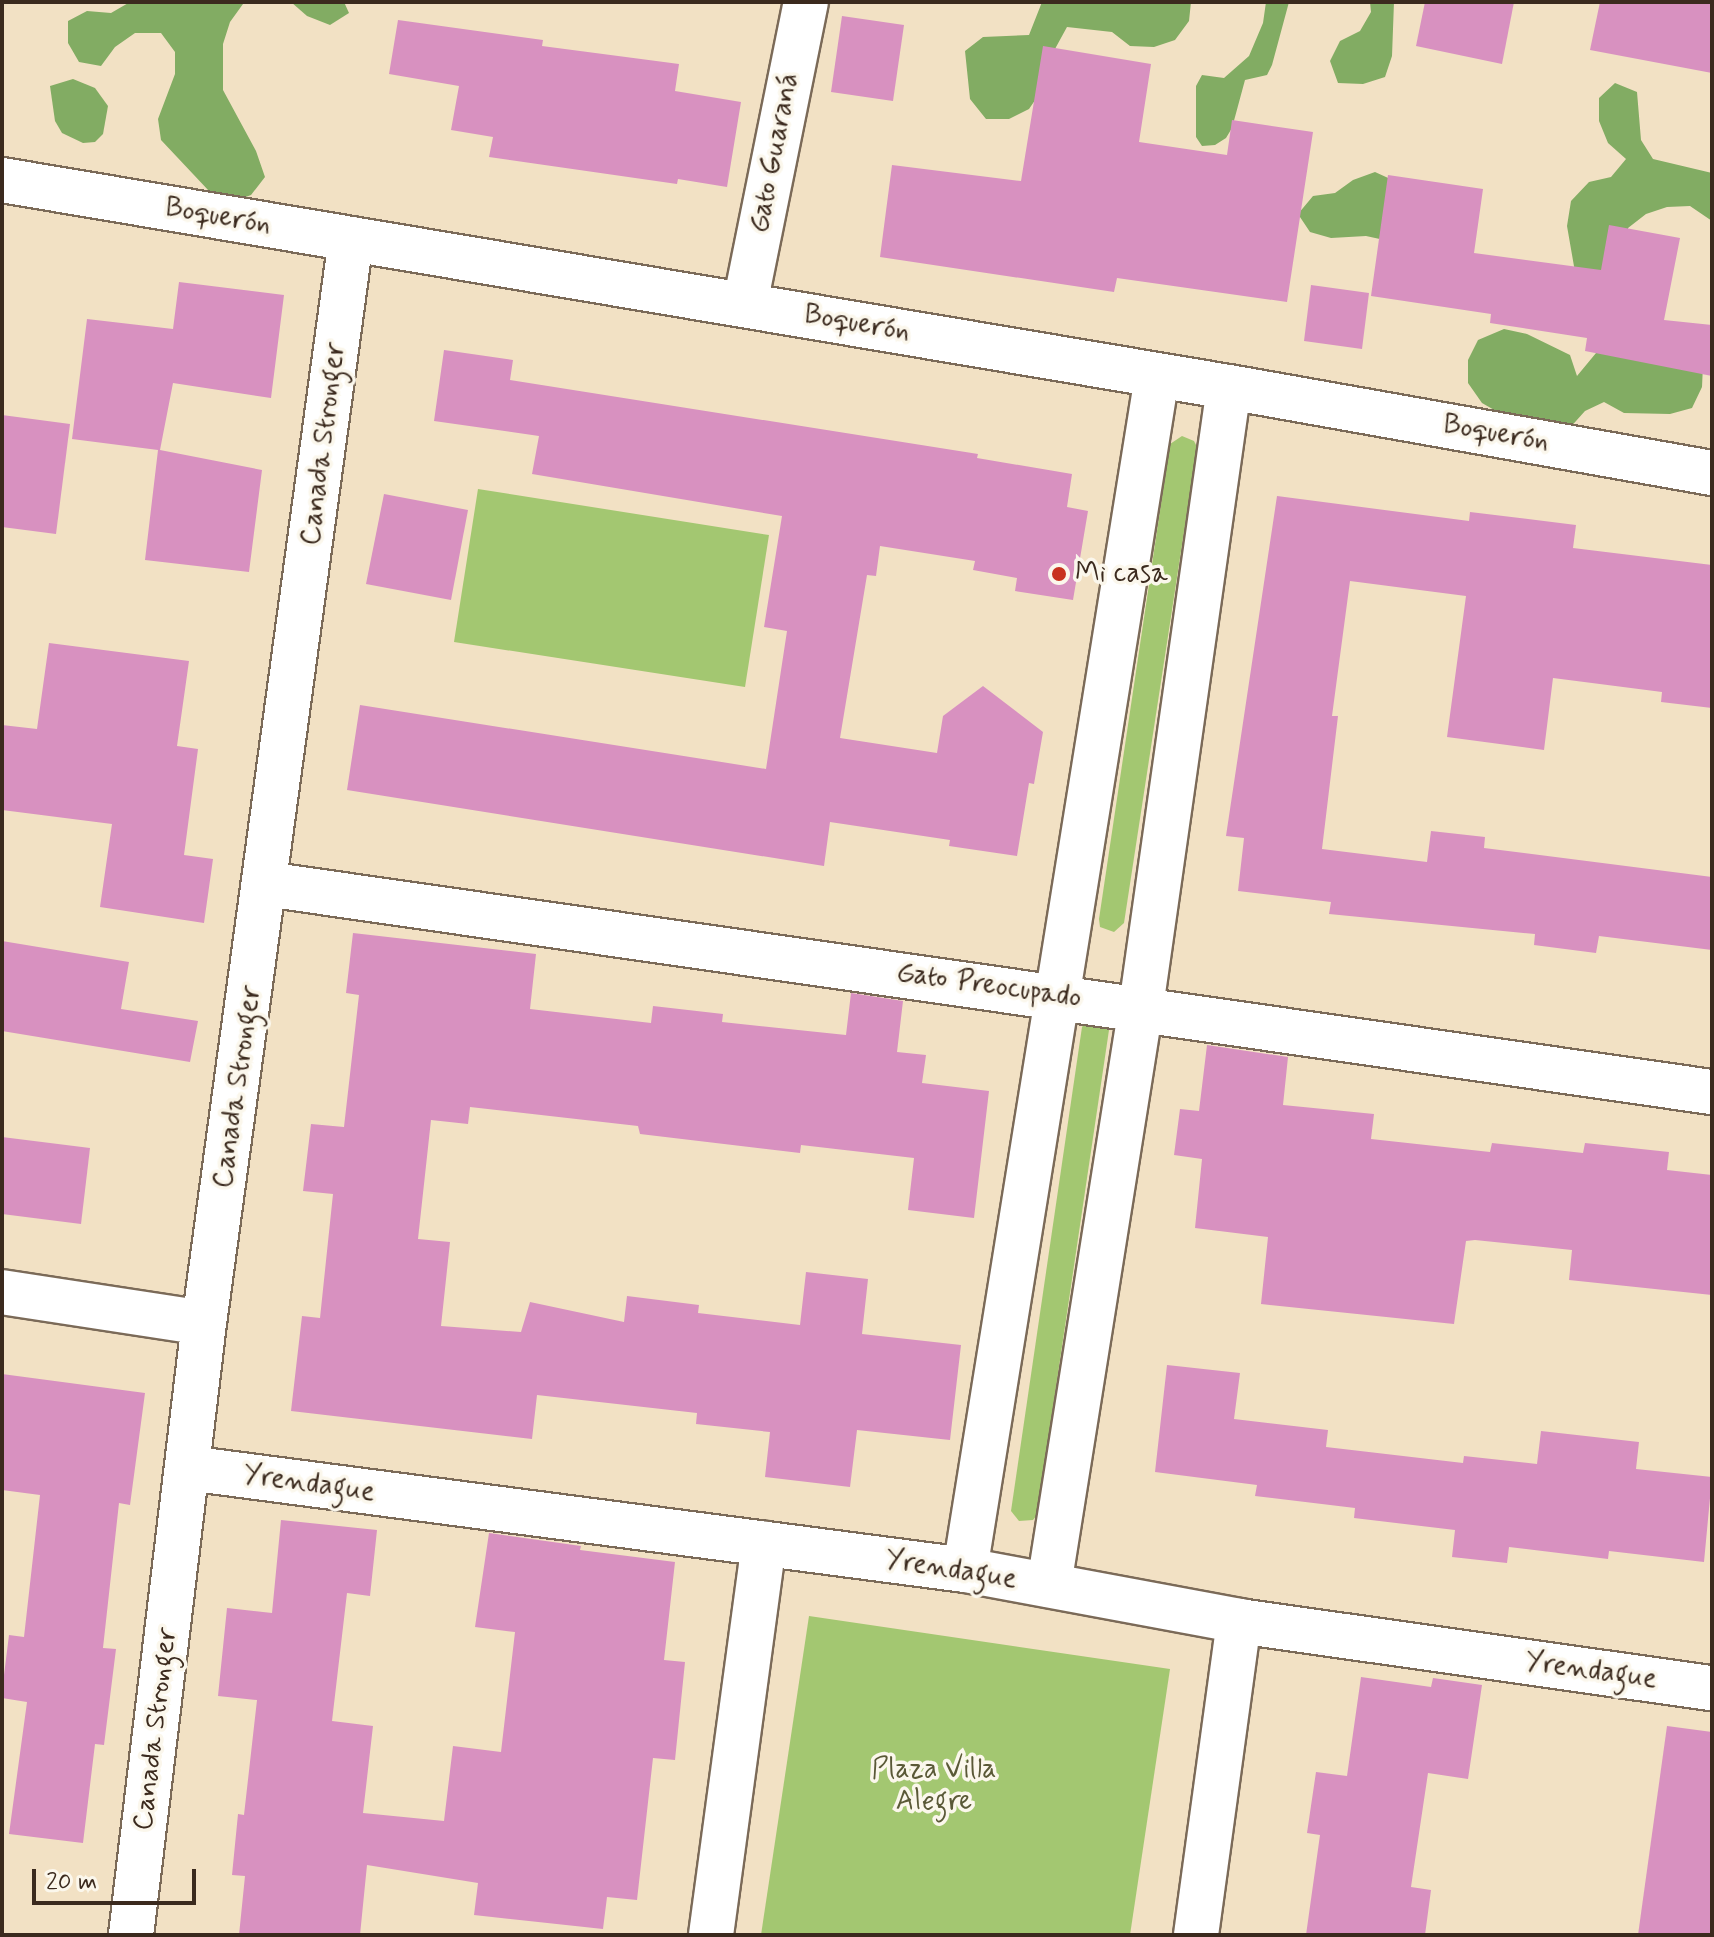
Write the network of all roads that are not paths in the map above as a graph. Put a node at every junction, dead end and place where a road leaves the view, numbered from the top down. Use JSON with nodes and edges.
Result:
{"nodes":[{"id":1,"x":806,"y":2,"type":"edge"},
{"id":2,"x":2,"y":180,"type":"edge"},
{"id":3,"x":351,"y":239,"type":"junction"},
{"id":4,"x":745,"y":304,"type":"junction"},
{"id":5,"x":1157,"y":377,"type":"junction"},
{"id":6,"x":1229,"y":387,"type":"junction"},
{"id":7,"x":1712,"y":473,"type":"edge"},
{"id":8,"x":266,"y":884,"type":"junction"},
{"id":9,"x":1058,"y":996,"type":"junction"},
{"id":10,"x":1141,"y":1007,"type":"junction"},
{"id":11,"x":1712,"y":1092,"type":"edge"},
{"id":12,"x":2,"y":1292,"type":"edge"},
{"id":13,"x":204,"y":1323,"type":"junction"},
{"id":14,"x":188,"y":1468,"type":"junction"},
{"id":15,"x":764,"y":1544,"type":"junction"},
{"id":16,"x":965,"y":1570,"type":"junction"},
{"id":17,"x":1049,"y":1585,"type":"junction"},
{"id":18,"x":1239,"y":1621,"type":"junction"},
{"id":19,"x":1712,"y":1688,"type":"edge"},
{"id":20,"x":131,"y":1935,"type":"edge"},
{"id":21,"x":711,"y":1935,"type":"edge"},
{"id":22,"x":1196,"y":1935,"type":"edge"}],
"edges":[{"from":1,"to":4,"type":"street","name":"Gato Guaraná"},
{"from":2,"to":3,"type":"street","name":"Boquerón"},
{"from":3,"to":4,"type":"street","name":"Boquerón"},
{"from":3,"to":8,"type":"street","name":"Canada Stronger"},
{"from":4,"to":5,"type":"street","name":"Boquerón"},
{"from":5,"to":6,"type":"street","name":"Boquerón"},
{"from":5,"to":9,"type":"street"},
{"from":6,"to":7,"type":"street","name":"Boquerón"},
{"from":6,"to":10,"type":"street"},
{"from":8,"to":9,"type":"street","name":"Gato Preocupado"},
{"from":8,"to":13,"type":"street","name":"Canada Stronger"},
{"from":9,"to":10,"type":"street","name":"Gato Preocupado"},
{"from":9,"to":16,"type":"street"},
{"from":10,"to":11,"type":"street","name":"Gato Preocupado"},
{"from":10,"to":17,"type":"street"},
{"from":12,"to":13,"type":"street"},
{"from":13,"to":14,"type":"street","name":"Canada Stronger"},
{"from":14,"to":15,"type":"street","name":"Yrendague"},
{"from":14,"to":20,"type":"street","name":"Canada Stronger"},
{"from":15,"to":16,"type":"street","name":"Yrendague"},
{"from":15,"to":21,"type":"street"},
{"from":16,"to":17,"type":"street","name":"Yrendague"},
{"from":17,"to":18,"type":"street","name":"Yrendague"},
{"from":18,"to":19,"type":"street","name":"Yrendague"},
{"from":18,"to":22,"type":"street"}]}
